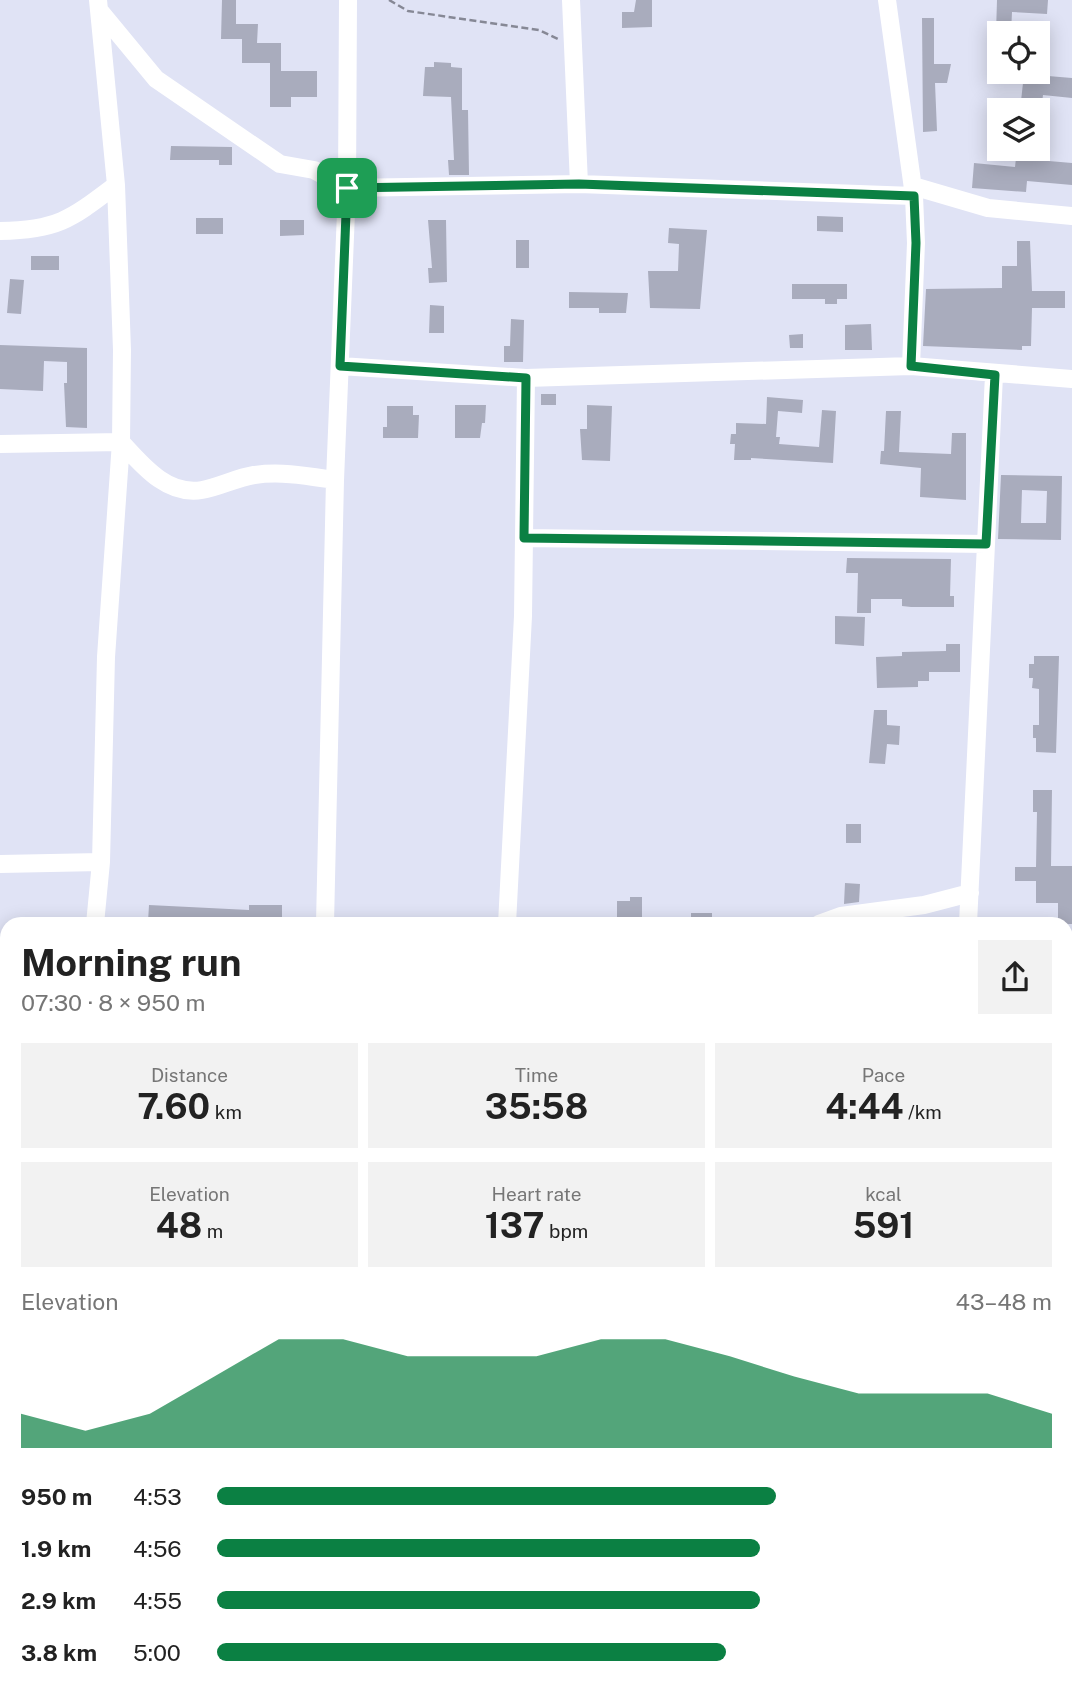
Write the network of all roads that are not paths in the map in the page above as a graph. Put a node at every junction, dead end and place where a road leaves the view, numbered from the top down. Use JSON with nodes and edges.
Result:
{"nodes":[{"id":1,"x":348,"y":0,"type":"edge"},
{"id":2,"x":571,"y":0,"type":"edge"},
{"id":3,"x":887,"y":0,"type":"edge"},
{"id":4,"x":98,"y":5,"type":"edge"},
{"id":5,"x":579,"y":184,"type":"junction"},
{"id":6,"x":116,"y":185,"type":"junction"},
{"id":7,"x":347,"y":188,"type":"junction"},
{"id":8,"x":913,"y":191,"type":"junction"},
{"id":9,"x":1072,"y":216,"type":"edge"},
{"id":10,"x":0,"y":232,"type":"edge"},
{"id":11,"x":340,"y":366,"type":"junction"},
{"id":12,"x":911,"y":366,"type":"junction"},
{"id":13,"x":995,"y":375,"type":"junction"},
{"id":14,"x":526,"y":378,"type":"junction"},
{"id":15,"x":1072,"y":379,"type":"edge"},
{"id":16,"x":121,"y":442,"type":"junction"},
{"id":17,"x":0,"y":444,"type":"edge"},
{"id":18,"x":335,"y":481,"type":"junction"},
{"id":19,"x":524,"y":538,"type":"junction"},
{"id":20,"x":986,"y":544,"type":"junction"},
{"id":21,"x":101,"y":862,"type":"junction"},
{"id":22,"x":0,"y":864,"type":"edge"},
{"id":23,"x":970,"y":892,"type":"junction"},
{"id":24,"x":96,"y":917,"type":"edge"},
{"id":25,"x":325,"y":917,"type":"edge"},
{"id":26,"x":507,"y":917,"type":"edge"},
{"id":27,"x":838,"y":917,"type":"edge"},
{"id":28,"x":968,"y":917,"type":"edge"}],
"edges":[{"from":1,"to":7,"type":"street"},
{"from":2,"to":5,"type":"street"},
{"from":3,"to":8,"type":"street"},
{"from":4,"to":6,"type":"street"},
{"from":4,"to":7,"type":"street"},
{"from":5,"to":7,"type":"street"},
{"from":5,"to":8,"type":"street"},
{"from":6,"to":10,"type":"street"},
{"from":6,"to":16,"type":"street"},
{"from":7,"to":11,"type":"street"},
{"from":8,"to":9,"type":"street"},
{"from":8,"to":12,"type":"street"},
{"from":11,"to":14,"type":"street"},
{"from":11,"to":18,"type":"street"},
{"from":12,"to":13,"type":"street"},
{"from":12,"to":14,"type":"street"},
{"from":13,"to":15,"type":"street"},
{"from":13,"to":20,"type":"street"},
{"from":14,"to":19,"type":"street"},
{"from":16,"to":17,"type":"street"},
{"from":16,"to":18,"type":"street"},
{"from":16,"to":21,"type":"street"},
{"from":18,"to":25,"type":"street"},
{"from":19,"to":20,"type":"street"},
{"from":19,"to":26,"type":"street"},
{"from":20,"to":23,"type":"street"},
{"from":21,"to":22,"type":"street"},
{"from":21,"to":24,"type":"street"},
{"from":23,"to":27,"type":"street"},
{"from":23,"to":28,"type":"street"}]}
